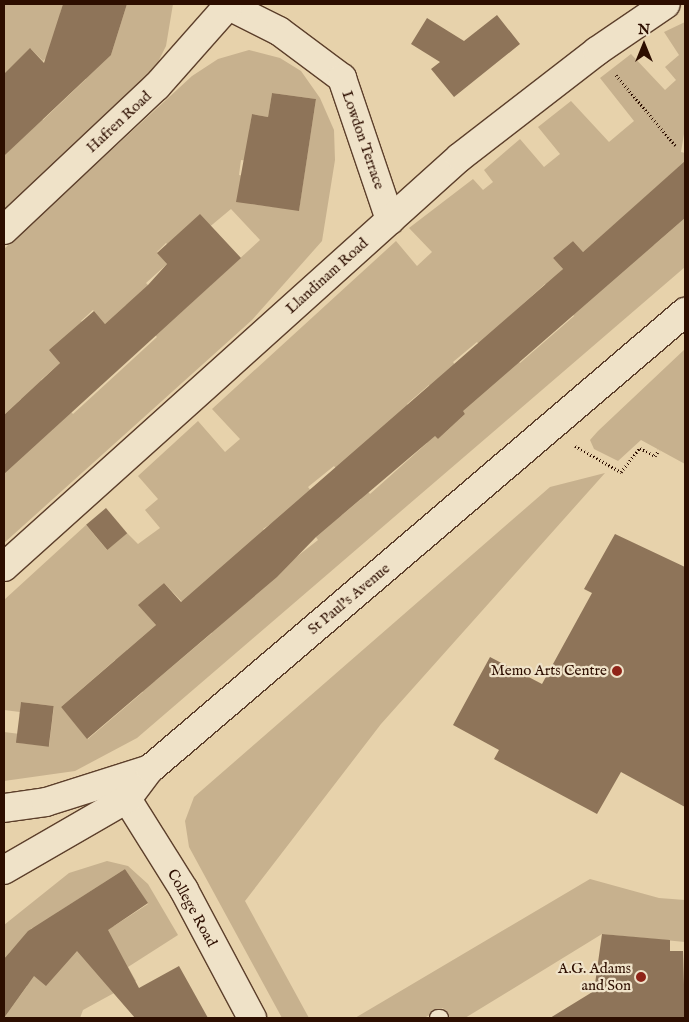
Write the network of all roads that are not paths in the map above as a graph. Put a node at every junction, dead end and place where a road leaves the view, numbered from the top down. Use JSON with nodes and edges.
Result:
{"nodes":[{"id":1,"x":666,"y":4,"type":"edge"},
{"id":2,"x":226,"y":5,"type":"edge"},
{"id":3,"x":390,"y":220,"type":"junction"},
{"id":4,"x":4,"y":230,"type":"edge"},
{"id":5,"x":685,"y":312,"type":"edge"},
{"id":6,"x":4,"y":567,"type":"edge"},
{"id":7,"x":150,"y":769,"type":"junction"},
{"id":8,"x":127,"y":799,"type":"junction"},
{"id":9,"x":4,"y":808,"type":"edge"},
{"id":10,"x":4,"y":870,"type":"edge"},
{"id":11,"x":252,"y":1018,"type":"edge"}],
"edges":[{"from":1,"to":3,"type":"street","name":"Llandinam Road"},
{"from":2,"to":3,"type":"street","name":"Lowdon Terrace"},
{"from":2,"to":4,"type":"street","name":"Hafren Road"},
{"from":3,"to":6,"type":"street","name":"Llandinam Road"},
{"from":5,"to":7,"type":"street","name":"St Paul's Avenue"},
{"from":7,"to":8,"type":"street","name":"St Paul's Avenue"},
{"from":7,"to":9,"type":"street"},
{"from":8,"to":10,"type":"street","name":"St Paul's Avenue"},
{"from":8,"to":11,"type":"street","name":"College Road"}]}
